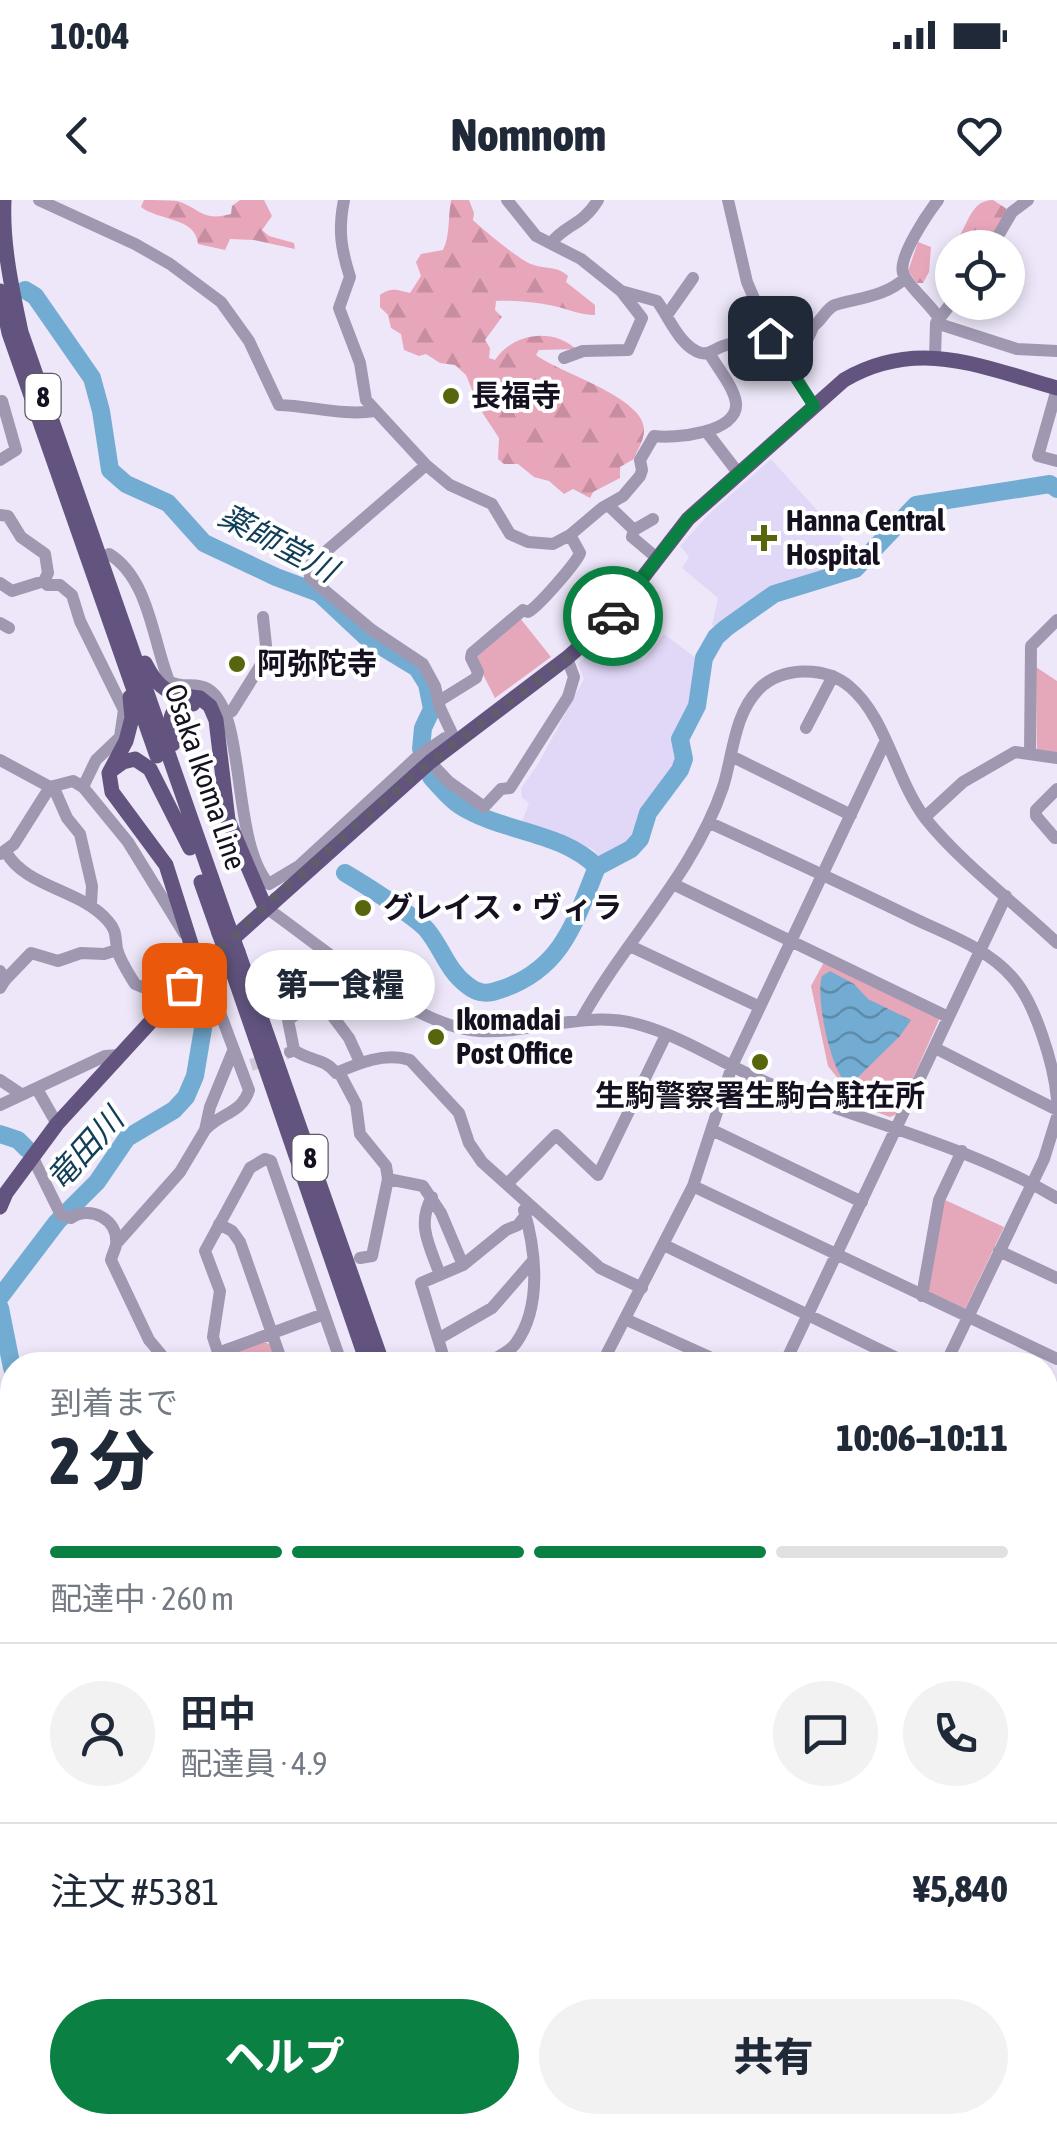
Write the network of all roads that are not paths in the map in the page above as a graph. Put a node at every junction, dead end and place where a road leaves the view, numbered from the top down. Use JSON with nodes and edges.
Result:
{"nodes":[{"id":1,"x":4,"y":200,"type":"edge"},
{"id":2,"x":39,"y":200,"type":"edge"},
{"id":3,"x":344,"y":200,"type":"edge"},
{"id":4,"x":507,"y":200,"type":"edge"},
{"id":5,"x":598,"y":200,"type":"edge"},
{"id":6,"x":728,"y":200,"type":"edge"},
{"id":7,"x":938,"y":200,"type":"edge"},
{"id":8,"x":1028,"y":200,"type":"edge"},
{"id":9,"x":1002,"y":230,"type":"edge"},
{"id":10,"x":551,"y":243,"type":"junction"},
{"id":11,"x":693,"y":278,"type":"dead end"},
{"id":12,"x":905,"y":278,"type":"junction"},
{"id":13,"x":621,"y":291,"type":"junction"},
{"id":14,"x":0,"y":292,"type":"edge"},
{"id":15,"x":667,"y":315,"type":"junction"},
{"id":16,"x":935,"y":317,"type":"edge"},
{"id":17,"x":937,"y":320,"type":"joint"},
{"id":18,"x":814,"y":326,"type":"junction"},
{"id":19,"x":770,"y":338,"type":"junction"},
{"id":20,"x":1057,"y":351,"type":"edge"},
{"id":21,"x":709,"y":353,"type":"junction"},
{"id":22,"x":935,"y":357,"type":"junction"},
{"id":23,"x":564,"y":358,"type":"dead end"},
{"id":24,"x":792,"y":373,"type":"junction"},
{"id":25,"x":1057,"y":389,"type":"edge"},
{"id":26,"x":0,"y":402,"type":"edge"},
{"id":27,"x":814,"y":406,"type":"junction"},
{"id":28,"x":375,"y":411,"type":"junction"},
{"id":29,"x":706,"y":432,"type":"junction"},
{"id":30,"x":0,"y":460,"type":"edge"},
{"id":31,"x":1057,"y":461,"type":"edge"},
{"id":32,"x":426,"y":465,"type":"junction"},
{"id":33,"x":739,"y":474,"type":"junction"},
{"id":34,"x":608,"y":505,"type":"junction"},
{"id":35,"x":0,"y":515,"type":"edge"},
{"id":36,"x":653,"y":519,"type":"dead end"},
{"id":37,"x":634,"y":530,"type":"junction"},
{"id":38,"x":570,"y":535,"type":"junction"},
{"id":39,"x":108,"y":554,"type":"dead end"},
{"id":40,"x":657,"y":558,"type":"junction"},
{"id":41,"x":44,"y":581,"type":"junction"},
{"id":42,"x":0,"y":583,"type":"edge"},
{"id":43,"x":109,"y":588,"type":"junction"},
{"id":44,"x":263,"y":617,"type":"dead end"},
{"id":45,"x":1057,"y":620,"type":"edge"},
{"id":46,"x":121,"y":652,"type":"junction"},
{"id":47,"x":567,"y":658,"type":"junction"},
{"id":48,"x":833,"y":676,"type":"junction"},
{"id":49,"x":438,"y":701,"type":"junction"},
{"id":50,"x":221,"y":717,"type":"junction"},
{"id":51,"x":806,"y":728,"type":"dead end"},
{"id":52,"x":450,"y":740,"type":"junction"},
{"id":53,"x":884,"y":742,"type":"junction"},
{"id":54,"x":1030,"y":754,"type":"junction"},
{"id":55,"x":731,"y":756,"type":"junction"},
{"id":56,"x":1057,"y":758,"type":"edge"},
{"id":57,"x":0,"y":760,"type":"edge"},
{"id":58,"x":430,"y":762,"type":"junction"},
{"id":59,"x":109,"y":773,"type":"junction"},
{"id":60,"x":52,"y":786,"type":"junction"},
{"id":61,"x":83,"y":787,"type":"junction"},
{"id":62,"x":1057,"y":790,"type":"edge"},
{"id":63,"x":851,"y":815,"type":"junction"},
{"id":64,"x":924,"y":817,"type":"junction"},
{"id":65,"x":710,"y":823,"type":"junction"},
{"id":66,"x":1054,"y":838,"type":"edge"},
{"id":67,"x":194,"y":846,"type":"junction"},
{"id":68,"x":3,"y":853,"type":"edge"},
{"id":69,"x":822,"y":873,"type":"junction"},
{"id":70,"x":674,"y":884,"type":"junction"},
{"id":71,"x":1006,"y":896,"type":"junction"},
{"id":72,"x":91,"y":905,"type":"junction"},
{"id":73,"x":264,"y":907,"type":"junction"},
{"id":74,"x":191,"y":941,"type":"junction"},
{"id":75,"x":791,"y":942,"type":"junction"},
{"id":76,"x":1057,"y":943,"type":"edge"},
{"id":77,"x":630,"y":946,"type":"junction"},
{"id":78,"x":117,"y":950,"type":"junction"},
{"id":79,"x":980,"y":951,"type":"junction"},
{"id":80,"x":233,"y":956,"type":"junction"},
{"id":81,"x":199,"y":969,"type":"junction"},
{"id":82,"x":354,"y":970,"type":"junction"},
{"id":83,"x":1,"y":976,"type":"edge"},
{"id":84,"x":295,"y":988,"type":"dead end"},
{"id":85,"x":168,"y":1001,"type":"junction"},
{"id":86,"x":760,"y":1007,"type":"junction"},
{"id":87,"x":328,"y":1010,"type":"junction"},
{"id":88,"x":299,"y":1012,"type":"junction"},
{"id":89,"x":948,"y":1017,"type":"junction"},
{"id":90,"x":580,"y":1020,"type":"junction"},
{"id":91,"x":666,"y":1034,"type":"junction"},
{"id":92,"x":935,"y":1048,"type":"junction"},
{"id":93,"x":233,"y":1051,"type":"junction"},
{"id":94,"x":120,"y":1055,"type":"junction"},
{"id":95,"x":360,"y":1062,"type":"junction"},
{"id":96,"x":732,"y":1066,"type":"junction"},
{"id":97,"x":339,"y":1072,"type":"junction"},
{"id":98,"x":1056,"y":1078,"type":"edge"},
{"id":99,"x":0,"y":1080,"type":"edge"},
{"id":100,"x":36,"y":1089,"type":"junction"},
{"id":101,"x":21,"y":1094,"type":"junction"},
{"id":102,"x":1057,"y":1098,"type":"edge"},
{"id":103,"x":0,"y":1105,"type":"edge"},
{"id":104,"x":1057,"y":1113,"type":"edge"},
{"id":105,"x":57,"y":1124,"type":"junction"},
{"id":106,"x":896,"y":1128,"type":"junction"},
{"id":107,"x":205,"y":1130,"type":"junction"},
{"id":108,"x":712,"y":1130,"type":"junction"},
{"id":109,"x":962,"y":1152,"type":"junction"},
{"id":110,"x":32,"y":1156,"type":"junction"},
{"id":111,"x":388,"y":1180,"type":"junction"},
{"id":112,"x":1032,"y":1183,"type":"junction"},
{"id":113,"x":507,"y":1184,"type":"junction"},
{"id":114,"x":693,"y":1186,"type":"junction"},
{"id":115,"x":518,"y":1194,"type":"junction"},
{"id":116,"x":432,"y":1197,"type":"junction"},
{"id":117,"x":1057,"y":1198,"type":"edge"},
{"id":118,"x":862,"y":1202,"type":"junction"},
{"id":119,"x":0,"y":1207,"type":"edge"},
{"id":120,"x":526,"y":1215,"type":"junction"},
{"id":121,"x":218,"y":1224,"type":"junction"},
{"id":122,"x":116,"y":1244,"type":"junction"},
{"id":123,"x":664,"y":1245,"type":"junction"},
{"id":124,"x":999,"y":1250,"type":"junction"},
{"id":125,"x":836,"y":1255,"type":"junction"},
{"id":126,"x":360,"y":1258,"type":"dead end"},
{"id":127,"x":532,"y":1262,"type":"junction"},
{"id":128,"x":463,"y":1265,"type":"junction"},
{"id":129,"x":440,"y":1275,"type":"junction"},
{"id":130,"x":1057,"y":1278,"type":"edge"},
{"id":131,"x":642,"y":1288,"type":"junction"},
{"id":132,"x":922,"y":1296,"type":"junction"},
{"id":133,"x":324,"y":1314,"type":"junction"},
{"id":134,"x":807,"y":1316,"type":"junction"},
{"id":135,"x":968,"y":1318,"type":"junction"},
{"id":136,"x":626,"y":1319,"type":"junction"},
{"id":137,"x":271,"y":1334,"type":"junction"},
{"id":138,"x":438,"y":1339,"type":"junction"},
{"id":139,"x":159,"y":1352,"type":"edge"},
{"id":140,"x":217,"y":1352,"type":"edge"},
{"id":141,"x":234,"y":1352,"type":"edge"},
{"id":142,"x":278,"y":1352,"type":"edge"},
{"id":143,"x":337,"y":1352,"type":"edge"},
{"id":144,"x":364,"y":1352,"type":"edge"},
{"id":145,"x":378,"y":1352,"type":"edge"},
{"id":146,"x":442,"y":1352,"type":"edge"},
{"id":147,"x":505,"y":1352,"type":"edge"},
{"id":148,"x":608,"y":1352,"type":"edge"},
{"id":149,"x":698,"y":1352,"type":"edge"},
{"id":150,"x":791,"y":1352,"type":"edge"},
{"id":151,"x":883,"y":1352,"type":"edge"},
{"id":152,"x":952,"y":1352,"type":"edge"},
{"id":153,"x":1042,"y":1352,"type":"edge"}],
"edges":[{"from":1,"to":43,"type":"main road","name":"Osaka Ikoma Line","number":"8"},
{"from":2,"to":28,"type":"street"},
{"from":3,"to":28,"type":"street"},
{"from":4,"to":10,"type":"street"},
{"from":5,"to":10,"type":"street"},
{"from":6,"to":19,"type":"street"},
{"from":7,"to":12,"type":"street"},
{"from":8,"to":9,"type":"street"},
{"from":10,"to":13,"type":"street"},
{"from":11,"to":15,"type":"street"},
{"from":12,"to":16,"type":"street"},
{"from":12,"to":18,"type":"street"},
{"from":13,"to":15,"type":"street"},
{"from":13,"to":23,"type":"street"},
{"from":14,"to":46,"type":"main road","name":"Osaka Ikoma Line","number":"8"},
{"from":15,"to":21,"type":"street"},
{"from":17,"to":20,"type":"street"},
{"from":17,"to":22,"type":"street"},
{"from":18,"to":19,"type":"street"},
{"from":18,"to":24,"type":"street"},
{"from":19,"to":21,"type":"street"},
{"from":19,"to":24,"type":"street"},
{"from":21,"to":29,"type":"street"},
{"from":22,"to":25,"type":"main road"},
{"from":22,"to":27,"type":"main road"},
{"from":24,"to":27,"type":"street"},
{"from":25,"to":31,"type":"street"},
{"from":26,"to":30,"type":"street"},
{"from":27,"to":33,"type":"main road"},
{"from":28,"to":32,"type":"street"},
{"from":29,"to":33,"type":"street"},
{"from":29,"to":34,"type":"street"},
{"from":32,"to":38,"type":"street"},
{"from":32,"to":49,"type":"street"},
{"from":33,"to":40,"type":"main road"},
{"from":34,"to":37,"type":"street"},
{"from":34,"to":38,"type":"street"},
{"from":35,"to":41,"type":"street"},
{"from":36,"to":37,"type":"street"},
{"from":37,"to":40,"type":"street"},
{"from":38,"to":49,"type":"street"},
{"from":39,"to":50,"type":"street"},
{"from":40,"to":47,"type":"main road"},
{"from":41,"to":42,"type":"street"},
{"from":41,"to":61,"type":"street"},
{"from":43,"to":50,"type":"main road"},
{"from":43,"to":67,"type":"main road","name":"Osaka Ikoma Line","number":"8"},
{"from":44,"to":50,"type":"street"},
{"from":45,"to":54,"type":"street"},
{"from":46,"to":59,"type":"main road"},
{"from":46,"to":67,"type":"main road","name":"Osaka Ikoma Line","number":"8"},
{"from":47,"to":52,"type":"main road"},
{"from":47,"to":58,"type":"street"},
{"from":48,"to":51,"type":"street"},
{"from":48,"to":53,"type":"street"},
{"from":48,"to":55,"type":"street"},
{"from":49,"to":52,"type":"street"},
{"from":50,"to":52,"type":"street"},
{"from":50,"to":67,"type":"main road"},
{"from":50,"to":73,"type":"main road"},
{"from":52,"to":58,"type":"main road"},
{"from":53,"to":63,"type":"street"},
{"from":53,"to":64,"type":"street"},
{"from":54,"to":56,"type":"street"},
{"from":54,"to":64,"type":"street"},
{"from":55,"to":63,"type":"street"},
{"from":55,"to":65,"type":"street"},
{"from":57,"to":60,"type":"street"},
{"from":58,"to":73,"type":"main road"},
{"from":59,"to":67,"type":"main road"},
{"from":59,"to":74,"type":"main road"},
{"from":60,"to":61,"type":"street"},
{"from":60,"to":68,"type":"street"},
{"from":60,"to":72,"type":"street"},
{"from":61,"to":74,"type":"street"},
{"from":62,"to":66,"type":"street"},
{"from":63,"to":69,"type":"street"},
{"from":64,"to":71,"type":"street"},
{"from":65,"to":69,"type":"street"},
{"from":65,"to":70,"type":"street"},
{"from":67,"to":80,"type":"main road","name":"Osaka Ikoma Line","number":"8","bridge":true},
{"from":68,"to":72,"type":"street"},
{"from":69,"to":75,"type":"street"},
{"from":69,"to":79,"type":"street"},
{"from":70,"to":75,"type":"street"},
{"from":70,"to":77,"type":"street"},
{"from":71,"to":76,"type":"street"},
{"from":71,"to":79,"type":"street"},
{"from":72,"to":78,"type":"street"},
{"from":73,"to":81,"type":"main road"},
{"from":73,"to":82,"type":"street"},
{"from":74,"to":81,"type":"main road"},
{"from":75,"to":86,"type":"street"},
{"from":75,"to":89,"type":"street"},
{"from":77,"to":86,"type":"street"},
{"from":77,"to":90,"type":"street"},
{"from":78,"to":83,"type":"street"},
{"from":78,"to":85,"type":"street"},
{"from":79,"to":89,"type":"street"},
{"from":79,"to":98,"type":"street"},
{"from":80,"to":144,"type":"main road","name":"Osaka Ikoma Line","number":"8"},
{"from":80,"to":145,"type":"main road","name":"Osaka Ikoma Line","number":"8"},
{"from":81,"to":85,"type":"main road"},
{"from":81,"to":93,"type":"street"},
{"from":82,"to":87,"type":"street"},
{"from":82,"to":90,"type":"street"},
{"from":84,"to":88,"type":"street"},
{"from":85,"to":94,"type":"main road"},
{"from":86,"to":96,"type":"street"},
{"from":87,"to":88,"type":"street"},
{"from":87,"to":95,"type":"street"},
{"from":88,"to":97,"type":"street"},
{"from":89,"to":92,"type":"street"},
{"from":90,"to":91,"type":"street"},
{"from":91,"to":96,"type":"street"},
{"from":91,"to":113,"type":"street"},
{"from":92,"to":104,"type":"street"},
{"from":92,"to":106,"type":"street"},
{"from":93,"to":107,"type":"street"},
{"from":93,"to":107,"type":"street"},
{"from":94,"to":100,"type":"street"},
{"from":94,"to":105,"type":"main road"},
{"from":95,"to":97,"type":"street"},
{"from":95,"to":113,"type":"street"},
{"from":96,"to":106,"type":"street"},
{"from":96,"to":108,"type":"street"},
{"from":97,"to":111,"type":"street"},
{"from":98,"to":102,"type":"street"},
{"from":99,"to":101,"type":"street"},
{"from":100,"to":101,"type":"street"},
{"from":100,"to":105,"type":"street"},
{"from":101,"to":103,"type":"street"},
{"from":104,"to":112,"type":"street"},
{"from":105,"to":110,"type":"main road"},
{"from":106,"to":109,"type":"street"},
{"from":106,"to":118,"type":"street"},
{"from":107,"to":122,"type":"street"},
{"from":108,"to":114,"type":"street"},
{"from":108,"to":118,"type":"street"},
{"from":109,"to":112,"type":"street"},
{"from":109,"to":132,"type":"street"},
{"from":110,"to":119,"type":"main road"},
{"from":110,"to":122,"type":"street"},
{"from":111,"to":116,"type":"street"},
{"from":111,"to":126,"type":"street"},
{"from":112,"to":117,"type":"street"},
{"from":112,"to":124,"type":"street"},
{"from":113,"to":115,"type":"street"},
{"from":114,"to":123,"type":"street"},
{"from":114,"to":125,"type":"street"},
{"from":115,"to":120,"type":"street"},
{"from":115,"to":131,"type":"street"},
{"from":116,"to":128,"type":"street"},
{"from":116,"to":129,"type":"street"},
{"from":118,"to":125,"type":"street"},
{"from":120,"to":127,"type":"street"},
{"from":120,"to":128,"type":"street"},
{"from":121,"to":133,"type":"street"},
{"from":121,"to":137,"type":"street"},
{"from":121,"to":140,"type":"street"},
{"from":122,"to":139,"type":"street"},
{"from":123,"to":131,"type":"street"},
{"from":123,"to":134,"type":"street"},
{"from":124,"to":130,"type":"street"},
{"from":124,"to":135,"type":"street"},
{"from":125,"to":132,"type":"street"},
{"from":125,"to":134,"type":"street"},
{"from":127,"to":138,"type":"street"},
{"from":127,"to":147,"type":"street"},
{"from":128,"to":129,"type":"street"},
{"from":129,"to":138,"type":"street"},
{"from":131,"to":136,"type":"street"},
{"from":132,"to":135,"type":"street"},
{"from":133,"to":137,"type":"street"},
{"from":133,"to":143,"type":"street"},
{"from":134,"to":150,"type":"street"},
{"from":134,"to":151,"type":"street"},
{"from":135,"to":152,"type":"street"},
{"from":135,"to":153,"type":"street"},
{"from":136,"to":148,"type":"street"},
{"from":136,"to":149,"type":"street"},
{"from":137,"to":141,"type":"street"},
{"from":137,"to":142,"type":"street"},
{"from":138,"to":146,"type":"street"}]}
